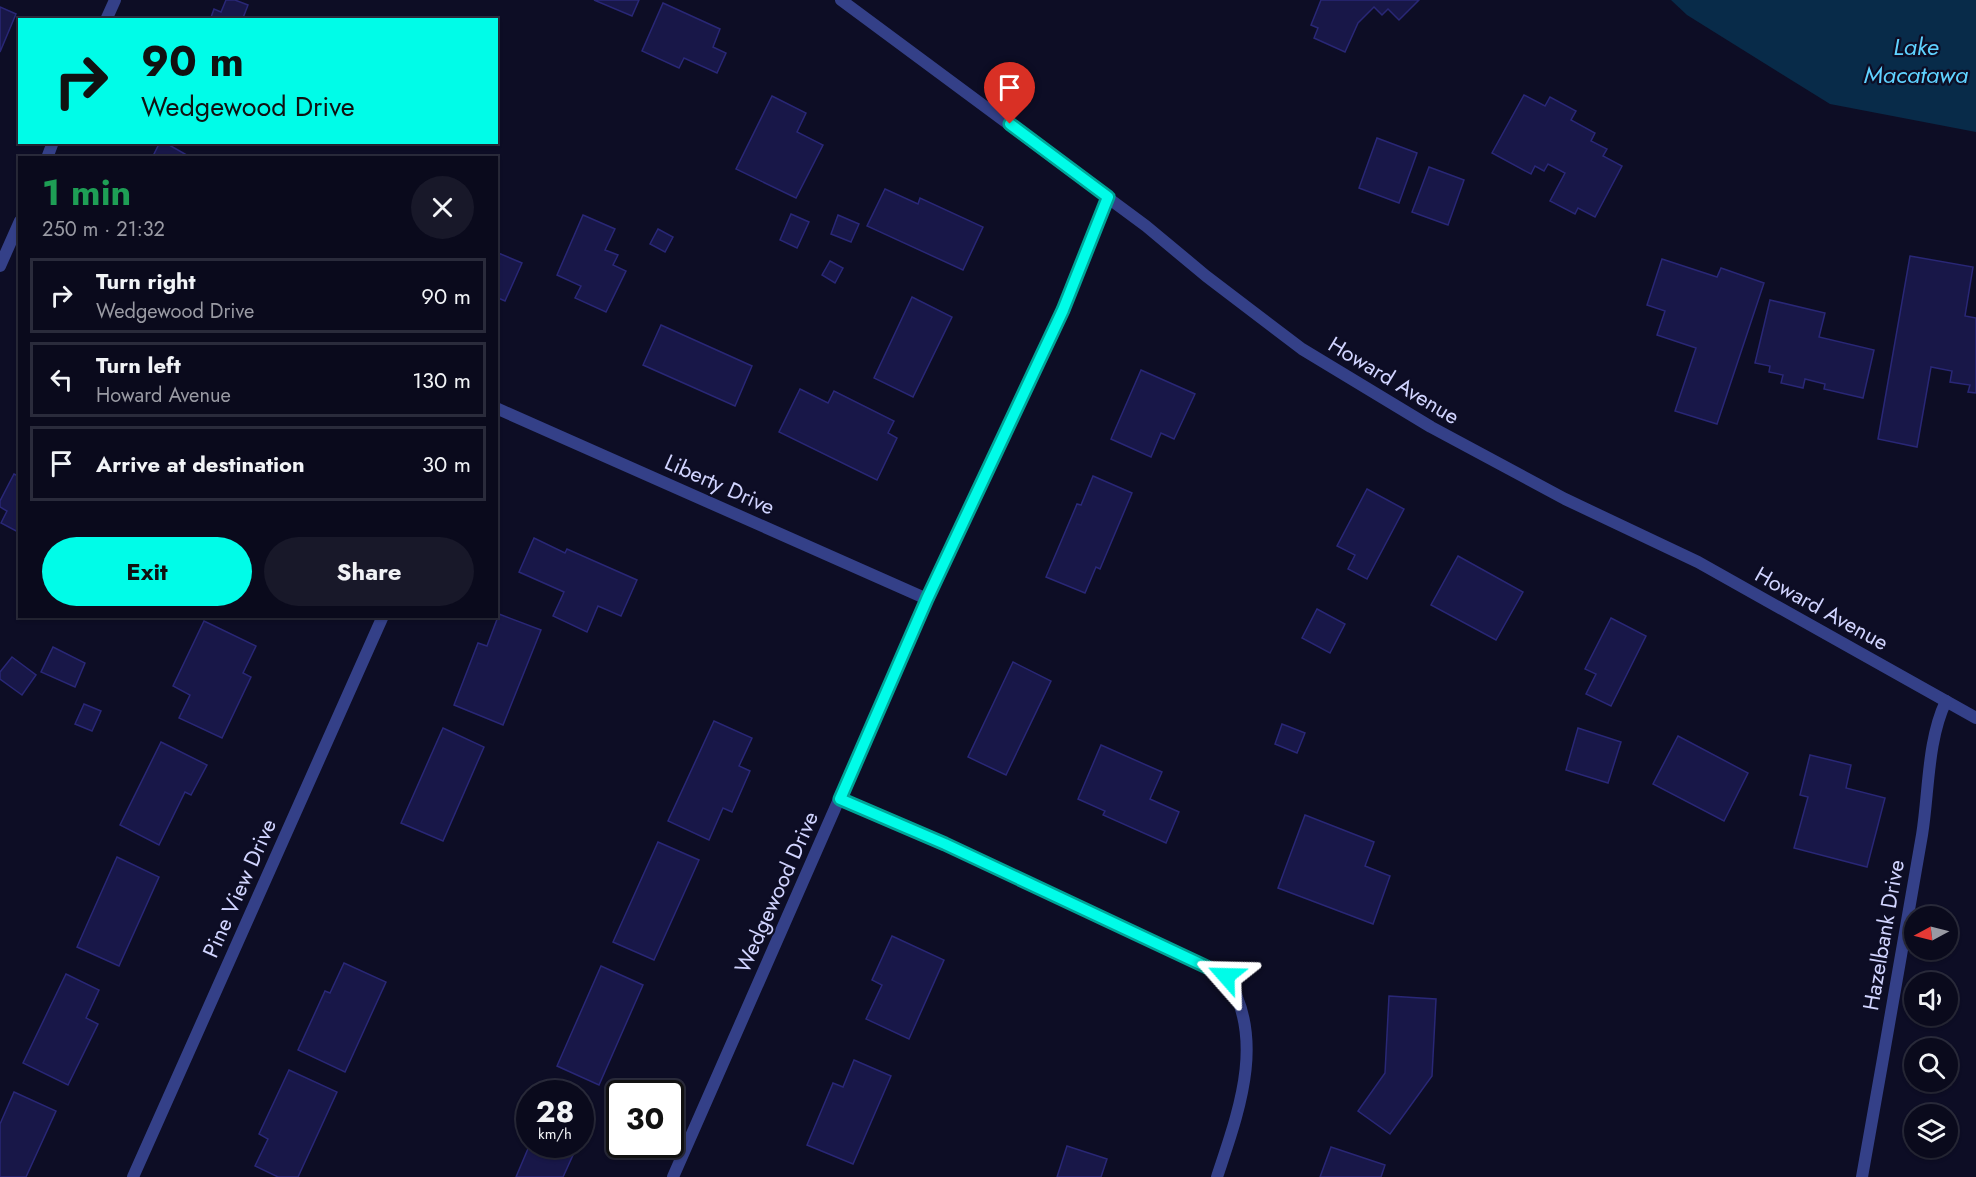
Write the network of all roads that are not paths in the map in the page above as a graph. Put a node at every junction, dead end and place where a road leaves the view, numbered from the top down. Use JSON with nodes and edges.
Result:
{"nodes":[{"id":1,"x":114,"y":0,"type":"edge"},
{"id":2,"x":841,"y":0,"type":"edge"},
{"id":3,"x":107,"y":18,"type":"edge"},
{"id":4,"x":1108,"y":197,"type":"junction"},
{"id":5,"x":18,"y":226,"type":"edge"},
{"id":6,"x":0,"y":266,"type":"edge"},
{"id":7,"x":498,"y":409,"type":"edge"},
{"id":8,"x":927,"y":599,"type":"junction"},
{"id":9,"x":382,"y":618,"type":"edge"},
{"id":10,"x":1946,"y":701,"type":"junction"},
{"id":11,"x":1976,"y":718,"type":"edge"},
{"id":12,"x":840,"y":799,"type":"junction"},
{"id":13,"x":132,"y":1177,"type":"edge"},
{"id":14,"x":673,"y":1177,"type":"edge"},
{"id":15,"x":1217,"y":1177,"type":"edge"},
{"id":16,"x":1862,"y":1177,"type":"edge"}],
"edges":[{"from":1,"to":3,"type":"street"},
{"from":2,"to":4,"type":"street","name":"Howard Avenue"},
{"from":4,"to":8,"type":"street","name":"Wedgewood Drive"},
{"from":4,"to":10,"type":"street","name":"Howard Avenue"},
{"from":5,"to":6,"type":"street"},
{"from":7,"to":8,"type":"street","name":"Liberty Drive"},
{"from":8,"to":12,"type":"street","name":"Wedgewood Drive"},
{"from":9,"to":13,"type":"street","name":"Pine View Drive"},
{"from":10,"to":11,"type":"street","name":"Howard Avenue"},
{"from":10,"to":16,"type":"street","name":"Hazelbank Drive"},
{"from":12,"to":14,"type":"street","name":"Wedgewood Drive"},
{"from":12,"to":15,"type":"street"}]}
